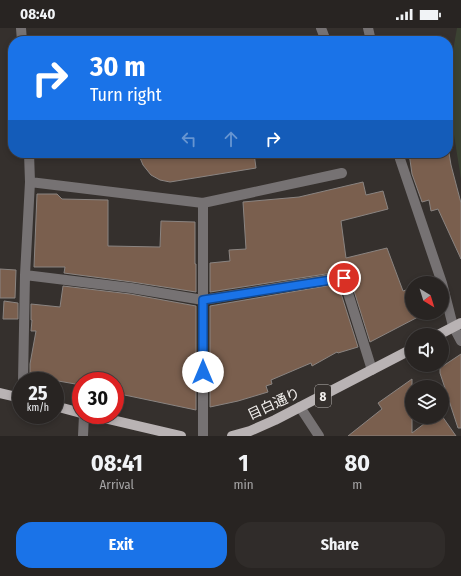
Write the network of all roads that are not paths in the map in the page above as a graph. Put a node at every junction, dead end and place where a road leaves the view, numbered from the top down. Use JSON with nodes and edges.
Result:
{"nodes":[{"id":1,"x":28,"y":158,"type":"edge"},
{"id":2,"x":400,"y":158,"type":"edge"},
{"id":3,"x":342,"y":173,"type":"dead end"},
{"id":4,"x":30,"y":182,"type":"junction"},
{"id":5,"x":203,"y":203,"type":"junction"},
{"id":6,"x":26,"y":274,"type":"junction"},
{"id":7,"x":440,"y":276,"type":"edge"},
{"id":8,"x":203,"y":300,"type":"junction"},
{"id":9,"x":449,"y":303,"type":"edge"},
{"id":10,"x":457,"y":325,"type":"edge"},
{"id":11,"x":461,"y":341,"type":"edge"},
{"id":12,"x":405,"y":353,"type":"edge"},
{"id":13,"x":372,"y":370,"type":"junction"},
{"id":14,"x":23,"y":372,"type":"edge"},
{"id":15,"x":0,"y":394,"type":"edge"},
{"id":16,"x":12,"y":396,"type":"edge"},
{"id":17,"x":300,"y":407,"type":"junction"},
{"id":18,"x":124,"y":423,"type":"edge"},
{"id":19,"x":84,"y":424,"type":"edge"},
{"id":20,"x":84,"y":436,"type":"edge"},
{"id":21,"x":181,"y":436,"type":"edge"},
{"id":22,"x":203,"y":436,"type":"edge"},
{"id":23,"x":232,"y":436,"type":"edge"},
{"id":24,"x":319,"y":436,"type":"edge"}],
"edges":[{"from":1,"to":4,"type":"street"},
{"from":2,"to":7,"type":"street"},
{"from":3,"to":5,"type":"street"},
{"from":4,"to":5,"type":"street"},
{"from":4,"to":6,"type":"street"},
{"from":5,"to":8,"type":"street"},
{"from":6,"to":8,"type":"street"},
{"from":6,"to":14,"type":"street"},
{"from":8,"to":13,"type":"street"},
{"from":8,"to":22,"type":"street"},
{"from":9,"to":10,"type":"street"},
{"from":10,"to":11,"type":"street"},
{"from":12,"to":13,"type":"main road","name":"目白通り","number":"8"},
{"from":13,"to":17,"type":"main road","name":"目白通り","number":"8"},
{"from":15,"to":16,"type":"main road"},
{"from":17,"to":23,"type":"main road","name":"目白通り","number":"8"},
{"from":17,"to":24,"type":"street"},
{"from":18,"to":21,"type":"main road"},
{"from":19,"to":20,"type":"street"}]}
